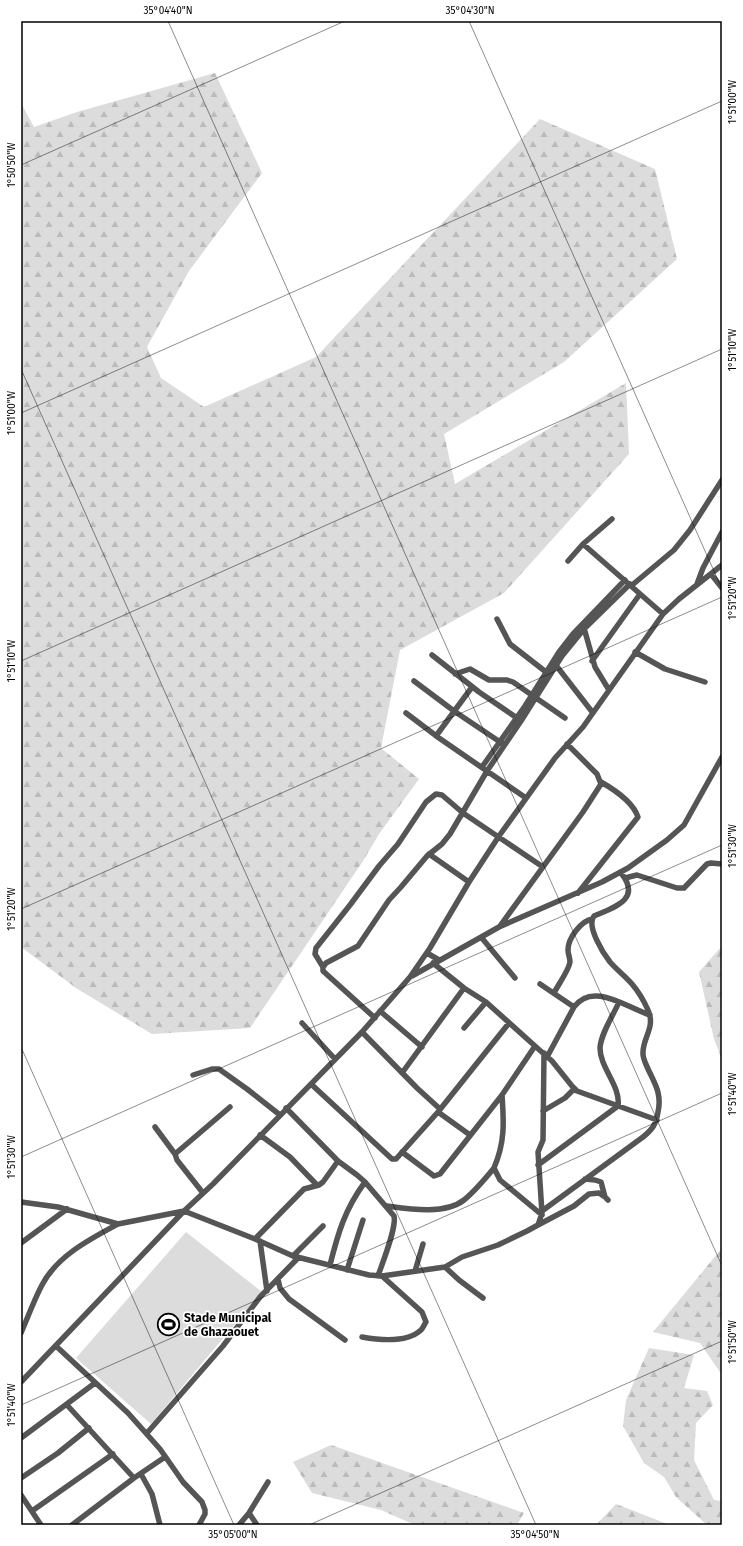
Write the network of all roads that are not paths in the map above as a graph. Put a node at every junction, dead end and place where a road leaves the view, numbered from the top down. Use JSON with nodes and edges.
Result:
{"nodes":[{"id":1,"x":722,"y":480,"type":"edge"},
{"id":2,"x":612,"y":519,"type":"dead end"},
{"id":3,"x":722,"y":532,"type":"edge"},
{"id":4,"x":583,"y":544,"type":"junction"},
{"id":5,"x":568,"y":561,"type":"dead end"},
{"id":6,"x":722,"y":565,"type":"edge"},
{"id":7,"x":711,"y":574,"type":"junction"},
{"id":8,"x":628,"y":583,"type":"junction"},
{"id":9,"x":696,"y":584,"type":"junction"},
{"id":10,"x":722,"y":588,"type":"edge"},
{"id":11,"x":640,"y":594,"type":"junction"},
{"id":12,"x":663,"y":614,"type":"junction"},
{"id":13,"x":497,"y":619,"type":"dead end"},
{"id":14,"x":583,"y":627,"type":"junction"},
{"id":15,"x":635,"y":652,"type":"junction"},
{"id":16,"x":432,"y":655,"type":"dead end"},
{"id":17,"x":592,"y":660,"type":"junction"},
{"id":18,"x":552,"y":661,"type":"junction"},
{"id":19,"x":556,"y":666,"type":"junction"},
{"id":20,"x":546,"y":672,"type":"junction"},
{"id":21,"x":456,"y":674,"type":"junction"},
{"id":22,"x":414,"y":681,"type":"dead end"},
{"id":23,"x":705,"y":682,"type":"dead end"},
{"id":24,"x":472,"y":686,"type":"junction"},
{"id":25,"x":609,"y":690,"type":"junction"},
{"id":26,"x":534,"y":697,"type":"junction"},
{"id":27,"x":454,"y":711,"type":"junction"},
{"id":28,"x":406,"y":713,"type":"dead end"},
{"id":29,"x":593,"y":713,"type":"junction"},
{"id":30,"x":564,"y":718,"type":"dead end"},
{"id":31,"x":519,"y":720,"type":"junction"},
{"id":32,"x":436,"y":736,"type":"junction"},
{"id":33,"x":503,"y":743,"type":"junction"},
{"id":34,"x":567,"y":744,"type":"junction"},
{"id":35,"x":722,"y":757,"type":"edge"},
{"id":36,"x":482,"y":767,"type":"junction"},
{"id":37,"x":487,"y":771,"type":"junction"},
{"id":38,"x":601,"y":782,"type":"junction"},
{"id":39,"x":526,"y":798,"type":"junction"},
{"id":40,"x":463,"y":813,"type":"junction"},
{"id":41,"x":499,"y":836,"type":"junction"},
{"id":42,"x":429,"y":854,"type":"junction"},
{"id":43,"x":722,"y":864,"type":"edge"},
{"id":44,"x":543,"y":867,"type":"junction"},
{"id":45,"x":623,"y":875,"type":"junction"},
{"id":46,"x":589,"y":877,"type":"junction"},
{"id":47,"x":469,"y":882,"type":"junction"},
{"id":48,"x":588,"y":888,"type":"junction"},
{"id":49,"x":577,"y":893,"type":"junction"},
{"id":50,"x":592,"y":919,"type":"junction"},
{"id":51,"x":499,"y":927,"type":"junction"},
{"id":52,"x":481,"y":937,"type":"junction"},
{"id":53,"x":427,"y":953,"type":"junction"},
{"id":54,"x":439,"y":960,"type":"junction"},
{"id":55,"x":433,"y":963,"type":"junction"},
{"id":56,"x":323,"y":967,"type":"junction"},
{"id":57,"x":410,"y":977,"type":"junction"},
{"id":58,"x":516,"y":978,"type":"dead end"},
{"id":59,"x":540,"y":984,"type":"dead end"},
{"id":60,"x":464,"y":988,"type":"junction"},
{"id":61,"x":554,"y":993,"type":"junction"},
{"id":62,"x":486,"y":1002,"type":"junction"},
{"id":63,"x":619,"y":1002,"type":"junction"},
{"id":64,"x":574,"y":1007,"type":"junction"},
{"id":65,"x":380,"y":1011,"type":"junction"},
{"id":66,"x":650,"y":1015,"type":"junction"},
{"id":67,"x":375,"y":1018,"type":"junction"},
{"id":68,"x":302,"y":1023,"type":"dead end"},
{"id":69,"x":509,"y":1023,"type":"junction"},
{"id":70,"x":464,"y":1028,"type":"dead end"},
{"id":71,"x":362,"y":1032,"type":"junction"},
{"id":72,"x":535,"y":1046,"type":"junction"},
{"id":73,"x":422,"y":1047,"type":"junction"},
{"id":74,"x":545,"y":1055,"type":"junction"},
{"id":75,"x":335,"y":1060,"type":"junction"},
{"id":76,"x":402,"y":1073,"type":"junction"},
{"id":77,"x":193,"y":1075,"type":"dead end"},
{"id":78,"x":311,"y":1084,"type":"junction"},
{"id":79,"x":574,"y":1089,"type":"junction"},
{"id":80,"x":502,"y":1095,"type":"junction"},
{"id":81,"x":618,"y":1106,"type":"junction"},
{"id":82,"x":230,"y":1108,"type":"dead end"},
{"id":83,"x":286,"y":1108,"type":"junction"},
{"id":84,"x":439,"y":1111,"type":"junction"},
{"id":85,"x":544,"y":1111,"type":"junction"},
{"id":86,"x":280,"y":1115,"type":"junction"},
{"id":87,"x":657,"y":1120,"type":"junction"},
{"id":88,"x":154,"y":1127,"type":"dead end"},
{"id":89,"x":260,"y":1135,"type":"junction"},
{"id":90,"x":470,"y":1135,"type":"junction"},
{"id":91,"x":402,"y":1152,"type":"junction"},
{"id":92,"x":175,"y":1154,"type":"junction"},
{"id":93,"x":338,"y":1161,"type":"junction"},
{"id":94,"x":538,"y":1165,"type":"junction"},
{"id":95,"x":494,"y":1168,"type":"junction"},
{"id":96,"x":585,"y":1179,"type":"junction"},
{"id":97,"x":365,"y":1182,"type":"junction"},
{"id":98,"x":317,"y":1185,"type":"junction"},
{"id":99,"x":203,"y":1193,"type":"junction"},
{"id":100,"x":21,"y":1202,"type":"edge"},
{"id":101,"x":387,"y":1206,"type":"junction"},
{"id":102,"x":67,"y":1209,"type":"junction"},
{"id":103,"x":184,"y":1211,"type":"junction"},
{"id":104,"x":542,"y":1213,"type":"junction"},
{"id":105,"x":363,"y":1220,"type":"dead end"},
{"id":106,"x":118,"y":1224,"type":"junction"},
{"id":107,"x":538,"y":1225,"type":"junction"},
{"id":108,"x":322,"y":1226,"type":"dead end"},
{"id":109,"x":257,"y":1240,"type":"junction"},
{"id":110,"x":21,"y":1243,"type":"edge"},
{"id":111,"x":423,"y":1244,"type":"dead end"},
{"id":112,"x":295,"y":1257,"type":"junction"},
{"id":113,"x":330,"y":1265,"type":"junction"},
{"id":114,"x":445,"y":1267,"type":"junction"},
{"id":115,"x":347,"y":1270,"type":"junction"},
{"id":116,"x":416,"y":1271,"type":"junction"},
{"id":117,"x":380,"y":1276,"type":"junction"},
{"id":118,"x":278,"y":1279,"type":"junction"},
{"id":119,"x":267,"y":1291,"type":"junction"},
{"id":120,"x":483,"y":1298,"type":"dead end"},
{"id":121,"x":21,"y":1333,"type":"edge"},
{"id":122,"x":362,"y":1337,"type":"dead end"},
{"id":123,"x":344,"y":1340,"type":"dead end"},
{"id":124,"x":56,"y":1346,"type":"junction"},
{"id":125,"x":21,"y":1382,"type":"edge"},
{"id":126,"x":95,"y":1383,"type":"junction"},
{"id":127,"x":67,"y":1405,"type":"junction"},
{"id":128,"x":89,"y":1428,"type":"junction"},
{"id":129,"x":147,"y":1433,"type":"junction"},
{"id":130,"x":21,"y":1438,"type":"edge"},
{"id":131,"x":113,"y":1454,"type":"junction"},
{"id":132,"x":165,"y":1457,"type":"junction"},
{"id":133,"x":141,"y":1474,"type":"junction"},
{"id":134,"x":21,"y":1478,"type":"edge"},
{"id":135,"x":134,"y":1478,"type":"junction"},
{"id":136,"x":268,"y":1482,"type":"dead end"},
{"id":137,"x":21,"y":1495,"type":"edge"},
{"id":138,"x":32,"y":1511,"type":"junction"},
{"id":139,"x":249,"y":1513,"type":"junction"},
{"id":140,"x":41,"y":1525,"type":"edge"},
{"id":141,"x":72,"y":1525,"type":"edge"},
{"id":142,"x":160,"y":1525,"type":"edge"},
{"id":143,"x":199,"y":1525,"type":"edge"},
{"id":144,"x":239,"y":1525,"type":"edge"},
{"id":145,"x":257,"y":1525,"type":"edge"}],
"edges":[{"from":1,"to":8,"type":"street"},
{"from":2,"to":4,"type":"street"},
{"from":3,"to":9,"type":"street"},
{"from":4,"to":5,"type":"street"},
{"from":4,"to":8,"type":"street"},
{"from":6,"to":7,"type":"street"},
{"from":7,"to":9,"type":"street"},
{"from":7,"to":10,"type":"street"},
{"from":8,"to":11,"type":"street"},
{"from":8,"to":14,"type":"street"},
{"from":9,"to":12,"type":"street"},
{"from":11,"to":12,"type":"street"},
{"from":11,"to":17,"type":"street"},
{"from":12,"to":15,"type":"street"},
{"from":13,"to":20,"type":"street"},
{"from":14,"to":17,"type":"street"},
{"from":14,"to":18,"type":"street"},
{"from":14,"to":19,"type":"street"},
{"from":15,"to":23,"type":"street"},
{"from":15,"to":25,"type":"street"},
{"from":16,"to":21,"type":"street"},
{"from":17,"to":25,"type":"street"},
{"from":18,"to":19,"type":"street"},
{"from":18,"to":20,"type":"street"},
{"from":19,"to":26,"type":"street"},
{"from":19,"to":29,"type":"street"},
{"from":20,"to":26,"type":"street"},
{"from":21,"to":24,"type":"street"},
{"from":21,"to":26,"type":"street"},
{"from":22,"to":27,"type":"street"},
{"from":24,"to":27,"type":"street"},
{"from":24,"to":31,"type":"street"},
{"from":25,"to":29,"type":"street"},
{"from":26,"to":30,"type":"street"},
{"from":26,"to":31,"type":"street"},
{"from":27,"to":32,"type":"street"},
{"from":27,"to":33,"type":"street"},
{"from":28,"to":32,"type":"street"},
{"from":29,"to":34,"type":"street"},
{"from":31,"to":33,"type":"street"},
{"from":32,"to":36,"type":"street"},
{"from":33,"to":36,"type":"street"},
{"from":33,"to":37,"type":"street"},
{"from":34,"to":38,"type":"street"},
{"from":34,"to":39,"type":"street"},
{"from":35,"to":45,"type":"street"},
{"from":36,"to":37,"type":"street"},
{"from":37,"to":39,"type":"street"},
{"from":37,"to":40,"type":"street"},
{"from":38,"to":44,"type":"street"},
{"from":38,"to":46,"type":"street"},
{"from":39,"to":41,"type":"street"},
{"from":40,"to":41,"type":"street"},
{"from":40,"to":42,"type":"street"},
{"from":40,"to":56,"type":"street"},
{"from":41,"to":44,"type":"street"},
{"from":41,"to":47,"type":"street"},
{"from":42,"to":47,"type":"street"},
{"from":42,"to":56,"type":"street"},
{"from":43,"to":45,"type":"street"},
{"from":44,"to":51,"type":"street"},
{"from":45,"to":48,"type":"street"},
{"from":45,"to":50,"type":"street"},
{"from":46,"to":48,"type":"street"},
{"from":46,"to":49,"type":"street"},
{"from":47,"to":53,"type":"street"},
{"from":48,"to":49,"type":"street"},
{"from":49,"to":51,"type":"street"},
{"from":50,"to":61,"type":"street"},
{"from":50,"to":66,"type":"street"},
{"from":51,"to":52,"type":"street"},
{"from":52,"to":54,"type":"street"},
{"from":52,"to":58,"type":"street"},
{"from":53,"to":54,"type":"street"},
{"from":53,"to":57,"type":"street"},
{"from":54,"to":55,"type":"street"},
{"from":55,"to":57,"type":"street"},
{"from":55,"to":60,"type":"street"},
{"from":56,"to":67,"type":"street"},
{"from":57,"to":65,"type":"street"},
{"from":59,"to":61,"type":"street"},
{"from":60,"to":62,"type":"street"},
{"from":60,"to":73,"type":"street"},
{"from":61,"to":64,"type":"street"},
{"from":62,"to":69,"type":"street"},
{"from":62,"to":70,"type":"street"},
{"from":63,"to":64,"type":"street"},
{"from":63,"to":66,"type":"street"},
{"from":63,"to":81,"type":"street"},
{"from":64,"to":74,"type":"street"},
{"from":65,"to":67,"type":"street"},
{"from":65,"to":73,"type":"street"},
{"from":66,"to":87,"type":"street"},
{"from":67,"to":71,"type":"street"},
{"from":68,"to":75,"type":"street"},
{"from":69,"to":72,"type":"street"},
{"from":69,"to":84,"type":"street"},
{"from":71,"to":75,"type":"street"},
{"from":71,"to":76,"type":"street"},
{"from":72,"to":74,"type":"street"},
{"from":72,"to":80,"type":"street"},
{"from":73,"to":76,"type":"street"},
{"from":74,"to":79,"type":"street"},
{"from":74,"to":85,"type":"street"},
{"from":75,"to":78,"type":"street"},
{"from":76,"to":84,"type":"street"},
{"from":77,"to":86,"type":"street"},
{"from":78,"to":83,"type":"street"},
{"from":78,"to":91,"type":"street"},
{"from":79,"to":81,"type":"street"},
{"from":79,"to":85,"type":"street"},
{"from":80,"to":90,"type":"street"},
{"from":80,"to":95,"type":"street"},
{"from":81,"to":87,"type":"street"},
{"from":81,"to":94,"type":"street"},
{"from":82,"to":92,"type":"street"},
{"from":83,"to":86,"type":"street"},
{"from":83,"to":93,"type":"street"},
{"from":84,"to":90,"type":"street"},
{"from":84,"to":91,"type":"street"},
{"from":85,"to":94,"type":"street"},
{"from":86,"to":89,"type":"street"},
{"from":87,"to":96,"type":"street"},
{"from":88,"to":92,"type":"street"},
{"from":89,"to":98,"type":"street"},
{"from":89,"to":99,"type":"street"},
{"from":90,"to":91,"type":"street"},
{"from":92,"to":99,"type":"street"},
{"from":93,"to":97,"type":"street"},
{"from":93,"to":98,"type":"street"},
{"from":94,"to":104,"type":"street"},
{"from":95,"to":101,"type":"street"},
{"from":95,"to":104,"type":"street"},
{"from":96,"to":104,"type":"street"},
{"from":96,"to":107,"type":"street"},
{"from":97,"to":101,"type":"street"},
{"from":97,"to":113,"type":"street"},
{"from":98,"to":109,"type":"street"},
{"from":99,"to":103,"type":"street"},
{"from":100,"to":102,"type":"street"},
{"from":101,"to":117,"type":"street"},
{"from":102,"to":106,"type":"street"},
{"from":102,"to":110,"type":"street"},
{"from":103,"to":106,"type":"street"},
{"from":103,"to":109,"type":"street"},
{"from":103,"to":124,"type":"street"},
{"from":104,"to":107,"type":"street"},
{"from":105,"to":115,"type":"street"},
{"from":106,"to":121,"type":"street"},
{"from":107,"to":114,"type":"street"},
{"from":108,"to":112,"type":"street"},
{"from":109,"to":112,"type":"street"},
{"from":109,"to":119,"type":"street"},
{"from":111,"to":116,"type":"street"},
{"from":112,"to":113,"type":"street"},
{"from":112,"to":118,"type":"street"},
{"from":113,"to":115,"type":"street"},
{"from":114,"to":116,"type":"street"},
{"from":114,"to":120,"type":"street"},
{"from":115,"to":117,"type":"street"},
{"from":116,"to":117,"type":"street"},
{"from":117,"to":122,"type":"street"},
{"from":118,"to":119,"type":"street"},
{"from":118,"to":123,"type":"street"},
{"from":119,"to":129,"type":"street"},
{"from":124,"to":125,"type":"street"},
{"from":124,"to":126,"type":"street"},
{"from":126,"to":127,"type":"street"},
{"from":126,"to":129,"type":"street"},
{"from":127,"to":128,"type":"street"},
{"from":127,"to":130,"type":"street"},
{"from":128,"to":131,"type":"street"},
{"from":128,"to":134,"type":"street"},
{"from":129,"to":132,"type":"street"},
{"from":131,"to":135,"type":"street"},
{"from":131,"to":138,"type":"street"},
{"from":132,"to":133,"type":"street"},
{"from":132,"to":143,"type":"street"},
{"from":133,"to":135,"type":"street"},
{"from":133,"to":142,"type":"street"},
{"from":135,"to":141,"type":"street"},
{"from":136,"to":139,"type":"street"},
{"from":137,"to":138,"type":"street"},
{"from":138,"to":140,"type":"street"},
{"from":139,"to":144,"type":"street"},
{"from":139,"to":145,"type":"street"}]}
